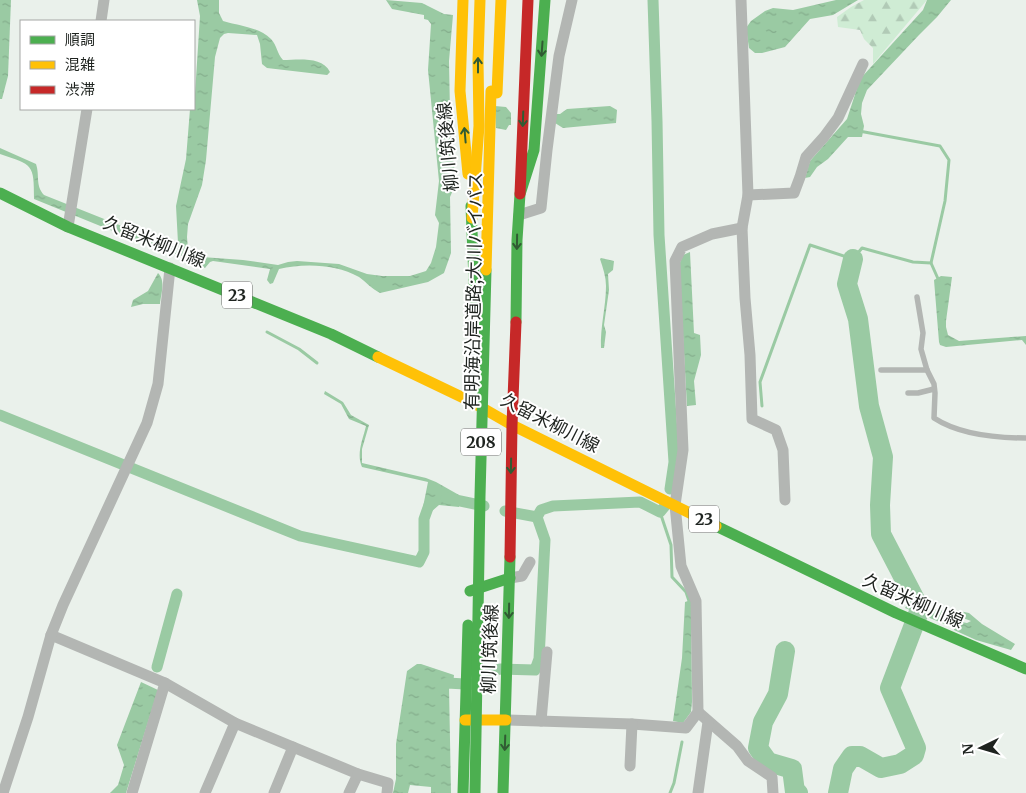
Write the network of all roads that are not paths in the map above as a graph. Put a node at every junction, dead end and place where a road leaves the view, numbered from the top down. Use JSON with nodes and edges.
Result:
{"nodes":[{"id":1,"x":104,"y":0,"type":"edge"},
{"id":2,"x":463,"y":0,"type":"edge"},
{"id":3,"x":480,"y":0,"type":"edge"},
{"id":4,"x":495,"y":0,"type":"edge"},
{"id":5,"x":501,"y":0,"type":"edge"},
{"id":6,"x":528,"y":0,"type":"edge"},
{"id":7,"x":545,"y":0,"type":"edge"},
{"id":8,"x":572,"y":0,"type":"edge"},
{"id":9,"x":741,"y":0,"type":"edge"},
{"id":10,"x":101,"y":20,"type":"edge"},
{"id":11,"x":863,"y":64,"type":"dead end"},
{"id":12,"x":494,"y":92,"type":"junction"},
{"id":13,"x":87,"y":110,"type":"edge"},
{"id":14,"x":0,"y":193,"type":"edge"},
{"id":15,"x":520,"y":194,"type":"junction"},
{"id":16,"x":748,"y":194,"type":"junction"},
{"id":17,"x":519,"y":215,"type":"junction"},
{"id":18,"x":472,"y":218,"type":"junction"},
{"id":19,"x":68,"y":227,"type":"junction"},
{"id":20,"x":742,"y":228,"type":"junction"},
{"id":21,"x":170,"y":268,"type":"junction"},
{"id":22,"x":917,"y":297,"type":"dead end"},
{"id":23,"x":882,"y":370,"type":"dead end"},
{"id":24,"x":927,"y":370,"type":"junction"},
{"id":25,"x":934,"y":389,"type":"junction"},
{"id":26,"x":908,"y":393,"type":"dead end"},
{"id":27,"x":472,"y":402,"type":"junction"},
{"id":28,"x":512,"y":425,"type":"junction"},
{"id":29,"x":1026,"y":438,"type":"edge"},
{"id":30,"x":785,"y":500,"type":"dead end"},
{"id":31,"x":675,"y":505,"type":"junction"},
{"id":32,"x":530,"y":562,"type":"dead end"},
{"id":33,"x":510,"y":578,"type":"junction"},
{"id":34,"x":470,"y":591,"type":"junction"},
{"id":35,"x":51,"y":635,"type":"junction"},
{"id":36,"x":547,"y":652,"type":"dead end"},
{"id":37,"x":1026,"y":669,"type":"edge"},
{"id":38,"x":166,"y":683,"type":"junction"},
{"id":39,"x":698,"y":712,"type":"junction"},
{"id":40,"x":465,"y":720,"type":"junction"},
{"id":41,"x":506,"y":720,"type":"junction"},
{"id":42,"x":541,"y":721,"type":"junction"},
{"id":43,"x":708,"y":722,"type":"junction"},
{"id":44,"x":235,"y":723,"type":"junction"},
{"id":45,"x":632,"y":724,"type":"junction"},
{"id":46,"x":293,"y":747,"type":"junction"},
{"id":47,"x":630,"y":766,"type":"dead end"},
{"id":48,"x":358,"y":774,"type":"junction"},
{"id":49,"x":3,"y":793,"type":"edge"},
{"id":50,"x":132,"y":793,"type":"edge"},
{"id":51,"x":205,"y":793,"type":"edge"},
{"id":52,"x":274,"y":793,"type":"edge"},
{"id":53,"x":349,"y":793,"type":"edge"},
{"id":54,"x":387,"y":793,"type":"edge"},
{"id":55,"x":463,"y":793,"type":"edge"},
{"id":56,"x":475,"y":793,"type":"edge"},
{"id":57,"x":481,"y":793,"type":"edge"},
{"id":58,"x":503,"y":793,"type":"edge"},
{"id":59,"x":698,"y":793,"type":"edge"},
{"id":60,"x":773,"y":793,"type":"edge"}],
"edges":[{"from":1,"to":10,"type":"street"},
{"from":18,"to":2,"type":"main road","name":"柳川筑後線","one_way":true},
{"from":18,"to":3,"type":"main road","one_way":true},
{"from":4,"to":12,"type":"main road","name":"有明海沿岸道路;大川バイパス","number":"208"},
{"from":5,"to":12,"type":"main road","name":"有明海沿岸道路;大川バイパス","number":"208"},
{"from":6,"to":15,"type":"main road","one_way":true},
{"from":7,"to":15,"type":"main road","name":"柳川筑後線","one_way":true},
{"from":8,"to":17,"type":"street"},
{"from":9,"to":16,"type":"street"},
{"from":11,"to":16,"type":"street"},
{"from":12,"to":56,"type":"main road","name":"有明海沿岸道路;大川バイパス","number":"208","bridge":true},
{"from":12,"to":57,"type":"main road","name":"有明海沿岸道路;大川バイパス","number":"208"},
{"from":13,"to":19,"type":"street"},
{"from":14,"to":19,"type":"main road","name":"久留米柳川線","number":"23"},
{"from":15,"to":17,"type":"main road","name":"柳川筑後線"},
{"from":16,"to":20,"type":"street"},
{"from":17,"to":28,"type":"main road","name":"柳川筑後線","one_way":true},
{"from":18,"to":27,"type":"main road","name":"柳川筑後線"},
{"from":19,"to":21,"type":"main road","name":"久留米柳川線","number":"23"},
{"from":20,"to":30,"type":"street"},
{"from":20,"to":31,"type":"street"},
{"from":21,"to":27,"type":"main road","name":"久留米柳川線","number":"23"},
{"from":21,"to":35,"type":"street"},
{"from":22,"to":24,"type":"lane"},
{"from":23,"to":24,"type":"lane"},
{"from":24,"to":25,"type":"lane"},
{"from":25,"to":26,"type":"lane"},
{"from":25,"to":29,"type":"lane"},
{"from":27,"to":28,"type":"main road","name":"久留米柳川線","number":"23"},
{"from":27,"to":34,"type":"main road","name":"柳川筑後線"},
{"from":28,"to":31,"type":"main road","name":"久留米柳川線","number":"23"},
{"from":28,"to":33,"type":"main road","name":"柳川筑後線","one_way":true},
{"from":31,"to":37,"type":"main road","name":"久留米柳川線","number":"23"},
{"from":31,"to":39,"type":"street"},
{"from":32,"to":33,"type":"street"},
{"from":33,"to":34,"type":"main road","name":"柳川筑後線"},
{"from":33,"to":41,"type":"main road","name":"柳川筑後線","one_way":true},
{"from":34,"to":40,"type":"main road","name":"柳川筑後線"},
{"from":35,"to":38,"type":"street"},
{"from":35,"to":49,"type":"street"},
{"from":36,"to":42,"type":"street"},
{"from":38,"to":44,"type":"street"},
{"from":38,"to":50,"type":"street"},
{"from":39,"to":43,"type":"street"},
{"from":39,"to":45,"type":"street"},
{"from":40,"to":41,"type":"main road","name":"柳川筑後線"},
{"from":40,"to":55,"type":"main road","name":"柳川筑後線"},
{"from":41,"to":42,"type":"street"},
{"from":41,"to":58,"type":"main road","name":"柳川筑後線","one_way":true},
{"from":42,"to":45,"type":"street"},
{"from":43,"to":59,"type":"street"},
{"from":43,"to":60,"type":"street"},
{"from":44,"to":46,"type":"street"},
{"from":44,"to":51,"type":"street"},
{"from":45,"to":47,"type":"street"},
{"from":46,"to":48,"type":"street"},
{"from":46,"to":52,"type":"street"},
{"from":48,"to":53,"type":"street"},
{"from":48,"to":54,"type":"street"}]}
